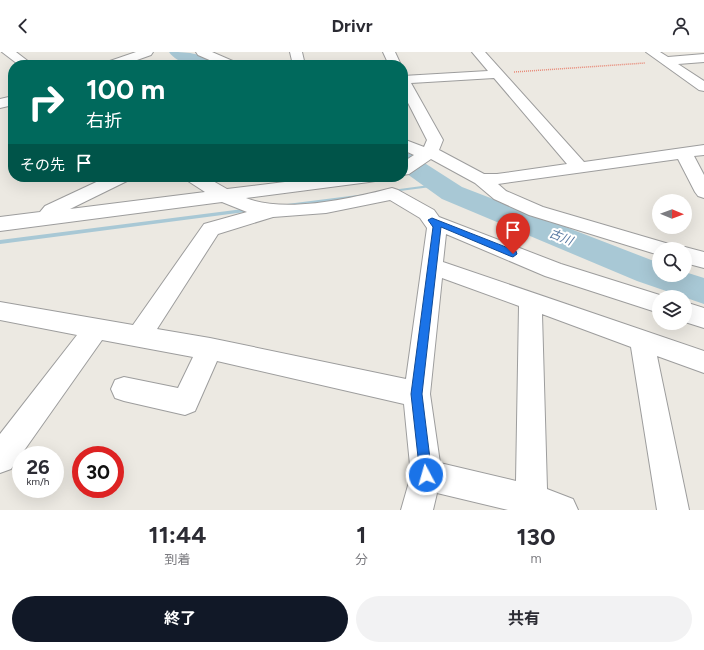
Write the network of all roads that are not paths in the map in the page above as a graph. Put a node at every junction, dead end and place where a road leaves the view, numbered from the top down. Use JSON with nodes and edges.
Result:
{"nodes":[{"id":1,"x":8,"y":52,"type":"edge"},
{"id":2,"x":147,"y":52,"type":"edge"},
{"id":3,"x":202,"y":52,"type":"edge"},
{"id":4,"x":478,"y":52,"type":"edge"},
{"id":5,"x":652,"y":52,"type":"edge"},
{"id":6,"x":704,"y":58,"type":"edge"},
{"id":7,"x":20,"y":60,"type":"edge"},
{"id":8,"x":125,"y":60,"type":"edge"},
{"id":9,"x":219,"y":60,"type":"edge"},
{"id":10,"x":665,"y":61,"type":"junction"},
{"id":11,"x":497,"y":74,"type":"junction"},
{"id":12,"x":408,"y":80,"type":"edge"},
{"id":13,"x":704,"y":87,"type":"edge"},
{"id":14,"x":408,"y":89,"type":"edge"},
{"id":15,"x":408,"y":146,"type":"edge"},
{"id":16,"x":704,"y":150,"type":"edge"},
{"id":17,"x":428,"y":153,"type":"junction"},
{"id":18,"x":684,"y":153,"type":"junction"},
{"id":19,"x":580,"y":168,"type":"junction"},
{"id":20,"x":408,"y":170,"type":"edge"},
{"id":21,"x":481,"y":179,"type":"junction"},
{"id":22,"x":111,"y":182,"type":"edge"},
{"id":23,"x":205,"y":182,"type":"edge"},
{"id":24,"x":329,"y":182,"type":"edge"},
{"id":25,"x":395,"y":182,"type":"edge"},
{"id":26,"x":397,"y":182,"type":"edge"},
{"id":27,"x":704,"y":190,"type":"edge"},
{"id":28,"x":226,"y":195,"type":"junction"},
{"id":29,"x":272,"y":211,"type":"junction"},
{"id":30,"x":44,"y":219,"type":"junction"},
{"id":31,"x":432,"y":220,"type":"junction"},
{"id":32,"x":0,"y":224,"type":"edge"},
{"id":33,"x":652,"y":246,"type":"edge"},
{"id":34,"x":692,"y":257,"type":"edge"},
{"id":35,"x":704,"y":260,"type":"edge"},
{"id":36,"x":432,"y":266,"type":"junction"},
{"id":37,"x":530,"y":301,"type":"junction"},
{"id":38,"x":652,"y":302,"type":"edge"},
{"id":39,"x":0,"y":311,"type":"edge"},
{"id":40,"x":692,"y":314,"type":"edge"},
{"id":41,"x":704,"y":318,"type":"edge"},
{"id":42,"x":96,"y":329,"type":"junction"},
{"id":43,"x":139,"y":336,"type":"junction"},
{"id":44,"x":642,"y":341,"type":"junction"},
{"id":45,"x":210,"y":350,"type":"junction"},
{"id":46,"x":704,"y":362,"type":"edge"},
{"id":47,"x":124,"y":389,"type":"dead end"},
{"id":48,"x":417,"y":394,"type":"junction"},
{"id":49,"x":0,"y":458,"type":"edge"},
{"id":50,"x":426,"y":475,"type":"junction"},
{"id":51,"x":532,"y":500,"type":"junction"},
{"id":52,"x":417,"y":510,"type":"edge"},
{"id":53,"x":562,"y":510,"type":"edge"},
{"id":54,"x":673,"y":510,"type":"edge"}],
"edges":[{"from":1,"to":7,"type":"street"},
{"from":2,"to":8,"type":"street"},
{"from":3,"to":9,"type":"street"},
{"from":4,"to":11,"type":"street"},
{"from":5,"to":10,"type":"street"},
{"from":6,"to":10,"type":"street"},
{"from":10,"to":13,"type":"street"},
{"from":11,"to":12,"type":"street"},
{"from":11,"to":19,"type":"street"},
{"from":14,"to":17,"type":"street"},
{"from":15,"to":17,"type":"street"},
{"from":16,"to":18,"type":"street"},
{"from":17,"to":20,"type":"street"},
{"from":17,"to":21,"type":"street"},
{"from":18,"to":19,"type":"street"},
{"from":18,"to":27,"type":"street"},
{"from":19,"to":21,"type":"street"},
{"from":21,"to":33,"type":"street"},
{"from":22,"to":30,"type":"street"},
{"from":23,"to":28,"type":"street"},
{"from":24,"to":28,"type":"street"},
{"from":25,"to":29,"type":"street"},
{"from":26,"to":31,"type":"street"},
{"from":28,"to":29,"type":"street"},
{"from":28,"to":30,"type":"street"},
{"from":29,"to":43,"type":"street"},
{"from":30,"to":32,"type":"street"},
{"from":31,"to":36,"type":"street"},
{"from":31,"to":38,"type":"street"},
{"from":34,"to":35,"type":"street"},
{"from":36,"to":37,"type":"street"},
{"from":36,"to":48,"type":"street"},
{"from":37,"to":44,"type":"street"},
{"from":37,"to":51,"type":"street"},
{"from":39,"to":42,"type":"street"},
{"from":40,"to":41,"type":"street"},
{"from":42,"to":43,"type":"street"},
{"from":42,"to":49,"type":"street"},
{"from":43,"to":45,"type":"street"},
{"from":44,"to":46,"type":"street"},
{"from":44,"to":54,"type":"street"},
{"from":45,"to":47,"type":"street"},
{"from":45,"to":48,"type":"street"},
{"from":48,"to":50,"type":"street"},
{"from":50,"to":51,"type":"street"},
{"from":50,"to":52,"type":"street"},
{"from":51,"to":53,"type":"street"}]}
